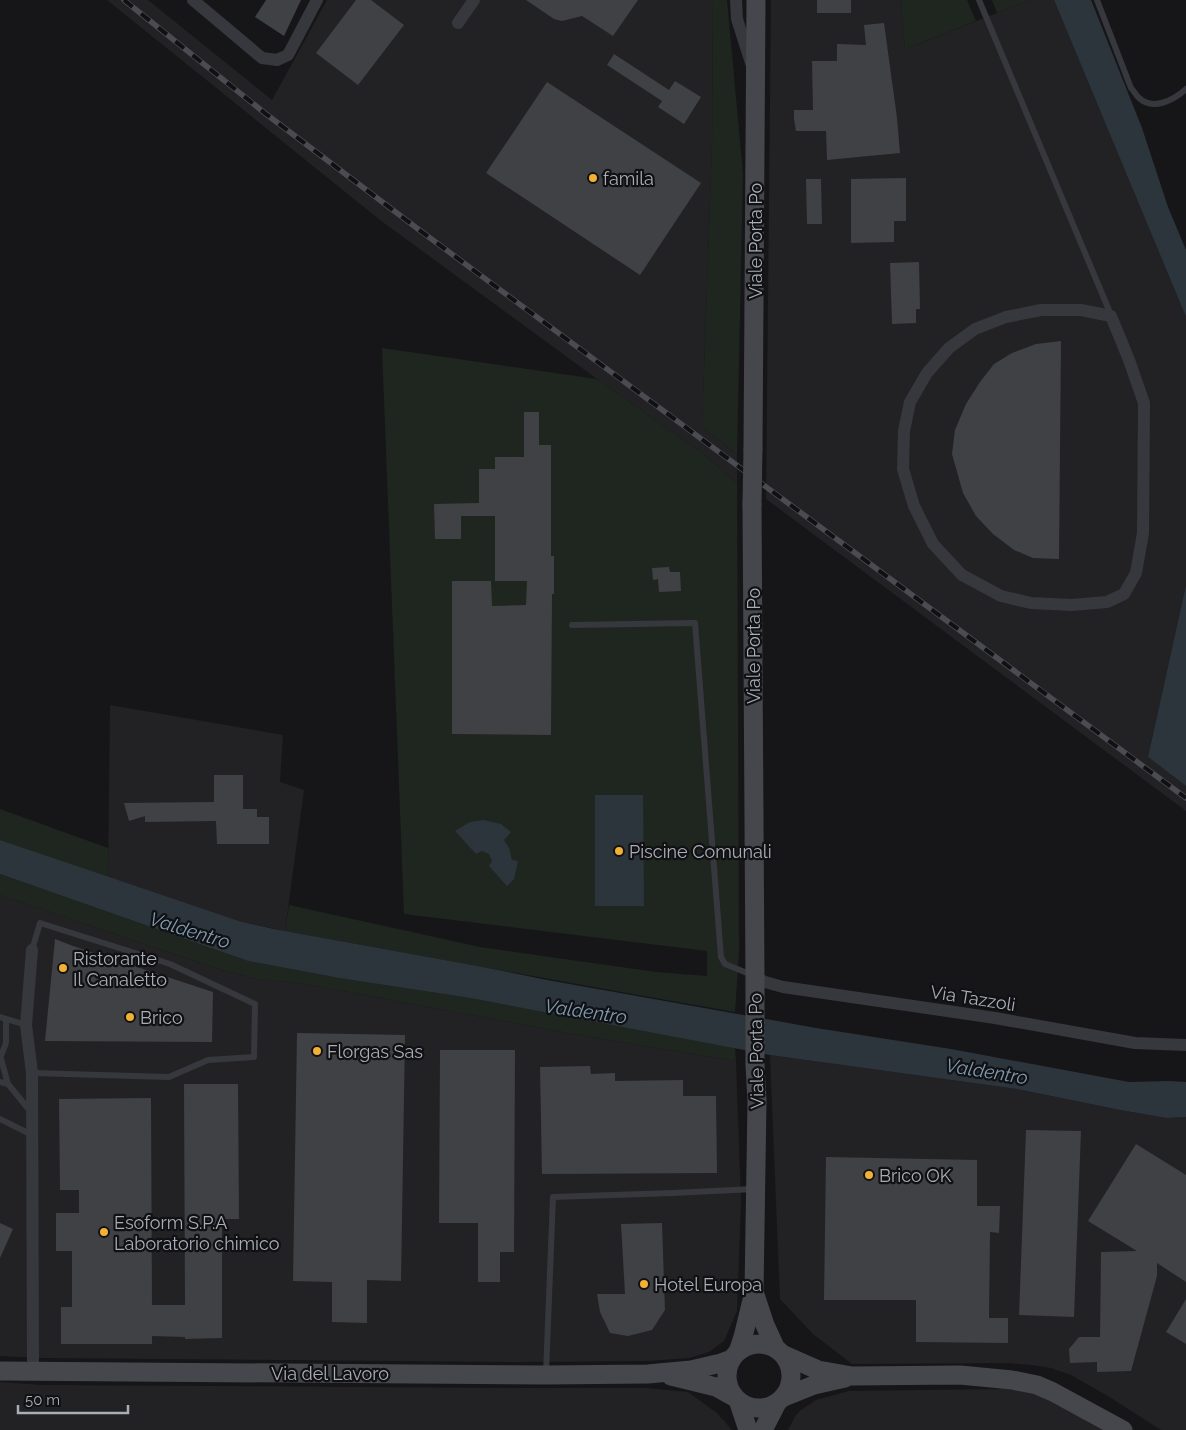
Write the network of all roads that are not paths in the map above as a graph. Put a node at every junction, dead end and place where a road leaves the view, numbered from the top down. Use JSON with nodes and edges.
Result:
{"nodes":[{"id":1,"x":193,"y":0,"type":"edge"},
{"id":2,"x":317,"y":0,"type":"edge"},
{"id":3,"x":474,"y":0,"type":"edge"},
{"id":4,"x":736,"y":0,"type":"edge"},
{"id":5,"x":756,"y":0,"type":"edge"},
{"id":6,"x":980,"y":0,"type":"edge"},
{"id":7,"x":1097,"y":0,"type":"edge"},
{"id":8,"x":458,"y":23,"type":"dead end"},
{"id":9,"x":756,"y":77,"type":"junction"},
{"id":10,"x":1186,"y":89,"type":"edge"},
{"id":11,"x":1111,"y":316,"type":"junction"},
{"id":12,"x":572,"y":625,"type":"dead end"},
{"id":13,"x":32,"y":950,"type":"joint"},
{"id":14,"x":755,"y":977,"type":"junction"},
{"id":15,"x":3,"y":1018,"type":"edge"},
{"id":16,"x":26,"y":1025,"type":"junction"},
{"id":17,"x":1186,"y":1045,"type":"edge"},
{"id":18,"x":0,"y":1056,"type":"edge"},
{"id":19,"x":32,"y":1072,"type":"junction"},
{"id":20,"x":0,"y":1082,"type":"edge"},
{"id":21,"x":8,"y":1084,"type":"junction"},
{"id":22,"x":32,"y":1113,"type":"junction"},
{"id":23,"x":0,"y":1119,"type":"edge"},
{"id":24,"x":32,"y":1135,"type":"junction"},
{"id":25,"x":756,"y":1189,"type":"junction"},
{"id":26,"x":754,"y":1292,"type":"junction"},
{"id":27,"x":780,"y":1352,"type":"junction"},
{"id":28,"x":735,"y":1355,"type":"junction"},
{"id":29,"x":0,"y":1371,"type":"edge"},
{"id":30,"x":33,"y":1371,"type":"junction"},
{"id":31,"x":660,"y":1374,"type":"junction"},
{"id":32,"x":546,"y":1375,"type":"junction"},
{"id":33,"x":852,"y":1376,"type":"junction"},
{"id":34,"x":736,"y":1399,"type":"junction"},
{"id":35,"x":781,"y":1400,"type":"junction"},
{"id":36,"x":748,"y":1430,"type":"edge"},
{"id":37,"x":763,"y":1430,"type":"edge"},
{"id":38,"x":1122,"y":1430,"type":"edge"}],
"edges":[{"from":1,"to":2,"type":"street"},
{"from":3,"to":8,"type":"street"},
{"from":4,"to":9,"type":"street"},
{"from":5,"to":9,"type":"main road","name":"Viale Porta Po"},
{"from":6,"to":11,"type":"lane"},
{"from":7,"to":10,"type":"lane"},
{"from":9,"to":14,"type":"main road","name":"Viale Porta Po","bridge":true},
{"from":11,"to":11,"type":"street"},
{"from":12,"to":14,"type":"lane"},
{"from":13,"to":16,"type":"street"},
{"from":13,"to":19,"type":"lane"},
{"from":14,"to":17,"type":"street","name":"Via Tazzoli"},
{"from":14,"to":25,"type":"main road","name":"Viale Porta Po"},
{"from":15,"to":16,"type":"lane"},
{"from":15,"to":18,"type":"lane"},
{"from":16,"to":19,"type":"street"},
{"from":18,"to":21,"type":"lane"},
{"from":19,"to":22,"type":"street"},
{"from":20,"to":21,"type":"lane"},
{"from":21,"to":22,"type":"lane"},
{"from":22,"to":24,"type":"street"},
{"from":23,"to":24,"type":"lane"},
{"from":24,"to":30,"type":"street"},
{"from":25,"to":26,"type":"main road","name":"Viale Porta Po"},
{"from":25,"to":32,"type":"lane"},
{"from":26,"to":27,"type":"main road","name":"Viale Porta Po"},
{"from":26,"to":28,"type":"main road","name":"Viale Porta Po"},
{"from":27,"to":28,"type":"main road"},
{"from":27,"to":33,"type":"main road"},
{"from":27,"to":35,"type":"main road","name":"Viale Porta Po"},
{"from":28,"to":31,"type":"main road"},
{"from":28,"to":34,"type":"main road","name":"Viale Porta Po"},
{"from":29,"to":30,"type":"main road","name":"Via del Lavoro"},
{"from":30,"to":32,"type":"main road","name":"Via del Lavoro"},
{"from":31,"to":32,"type":"main road","name":"Via del Lavoro"},
{"from":31,"to":34,"type":"main road"},
{"from":33,"to":35,"type":"main road"},
{"from":33,"to":38,"type":"main road"},
{"from":34,"to":35,"type":"main road"},
{"from":34,"to":36,"type":"main road","name":"Viale Porta Po"},
{"from":35,"to":37,"type":"main road","name":"Viale Porta Po"}]}
